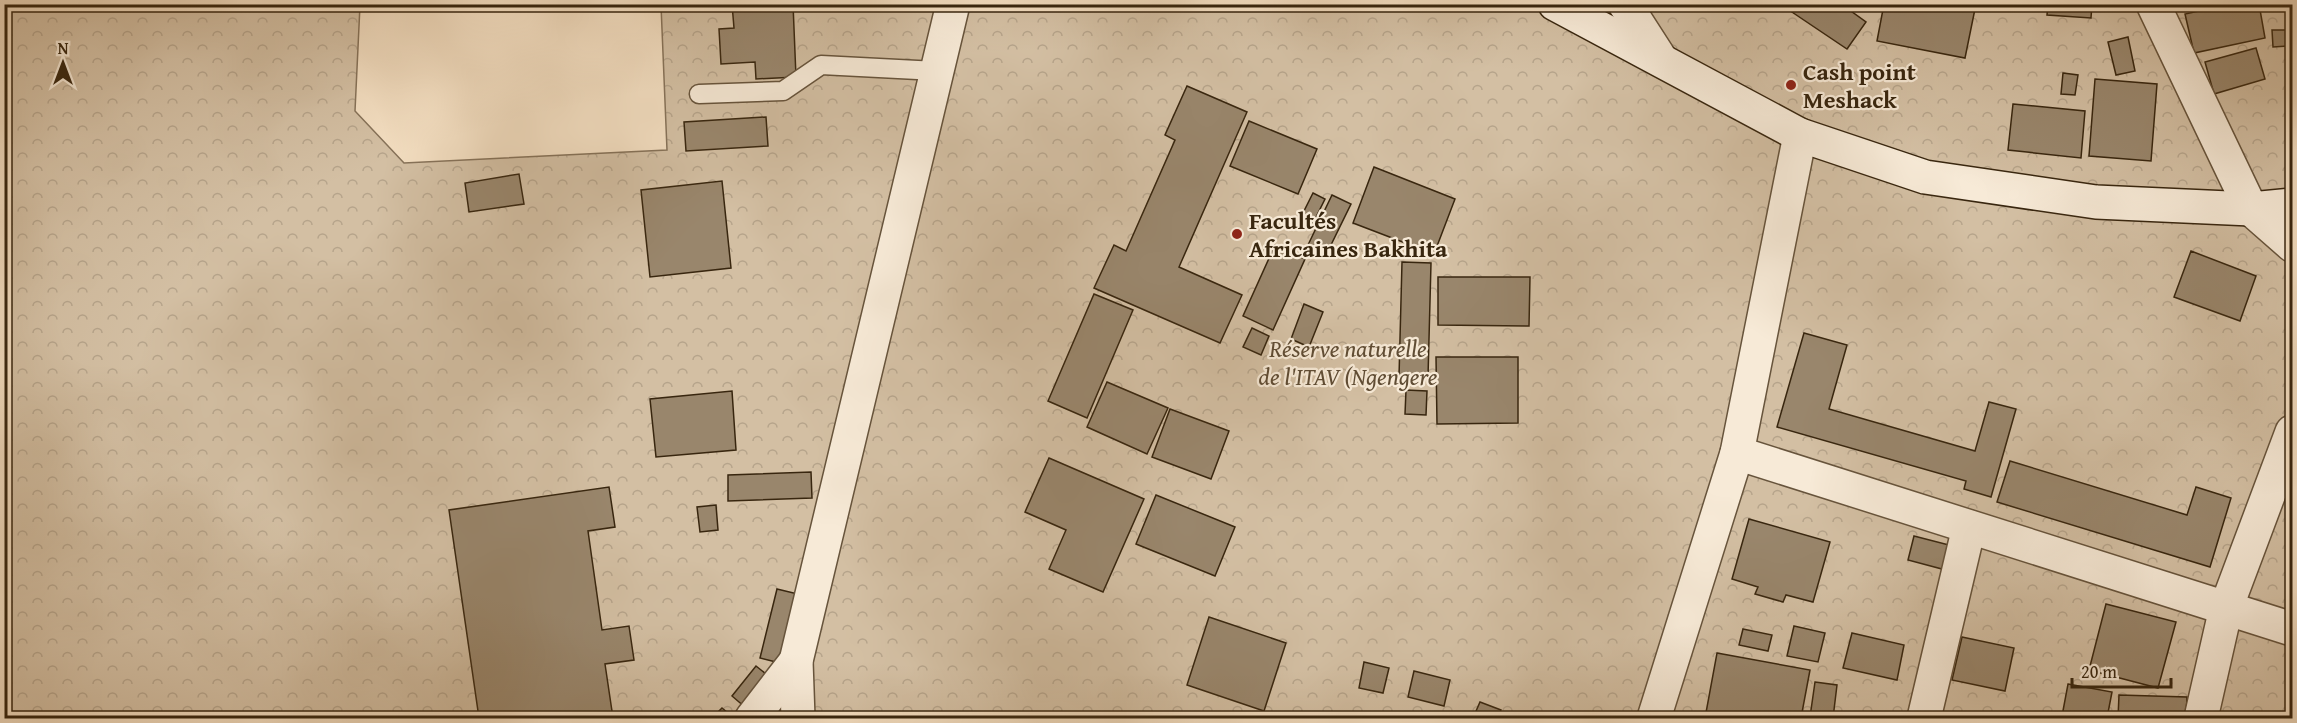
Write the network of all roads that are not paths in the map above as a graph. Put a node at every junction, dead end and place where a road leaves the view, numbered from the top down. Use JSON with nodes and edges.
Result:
{"nodes":[{"id":1,"x":953,"y":4,"type":"edge"},
{"id":2,"x":1555,"y":4,"type":"edge"},
{"id":3,"x":1625,"y":4,"type":"edge"},
{"id":4,"x":2153,"y":4,"type":"edge"},
{"id":5,"x":1661,"y":60,"type":"junction"},
{"id":6,"x":937,"y":71,"type":"junction"},
{"id":7,"x":699,"y":94,"type":"dead end"},
{"id":8,"x":1800,"y":135,"type":"junction"},
{"id":9,"x":2292,"y":205,"type":"edge"},
{"id":10,"x":2251,"y":209,"type":"junction"},
{"id":11,"x":2292,"y":245,"type":"edge"},
{"id":12,"x":2292,"y":432,"type":"edge"},
{"id":13,"x":1737,"y":453,"type":"junction"},
{"id":14,"x":1969,"y":527,"type":"junction"},
{"id":15,"x":2226,"y":608,"type":"junction"},
{"id":16,"x":2292,"y":630,"type":"edge"},
{"id":17,"x":796,"y":661,"type":"junction"},
{"id":18,"x":752,"y":718,"type":"edge"},
{"id":19,"x":798,"y":718,"type":"edge"},
{"id":20,"x":1654,"y":718,"type":"edge"},
{"id":21,"x":1924,"y":718,"type":"edge"},
{"id":22,"x":2201,"y":718,"type":"edge"}],
"edges":[{"from":1,"to":6,"type":"street"},
{"from":2,"to":5,"type":"street"},
{"from":3,"to":5,"type":"street"},
{"from":4,"to":10,"type":"street"},
{"from":5,"to":8,"type":"street"},
{"from":6,"to":7,"type":"lane"},
{"from":6,"to":17,"type":"street"},
{"from":8,"to":10,"type":"street"},
{"from":8,"to":13,"type":"street"},
{"from":9,"to":10,"type":"street"},
{"from":10,"to":11,"type":"street"},
{"from":12,"to":15,"type":"street"},
{"from":13,"to":14,"type":"street"},
{"from":13,"to":20,"type":"street"},
{"from":14,"to":15,"type":"street"},
{"from":14,"to":21,"type":"street"},
{"from":15,"to":16,"type":"street"},
{"from":15,"to":22,"type":"street"},
{"from":17,"to":18,"type":"street"},
{"from":17,"to":19,"type":"street"}]}
